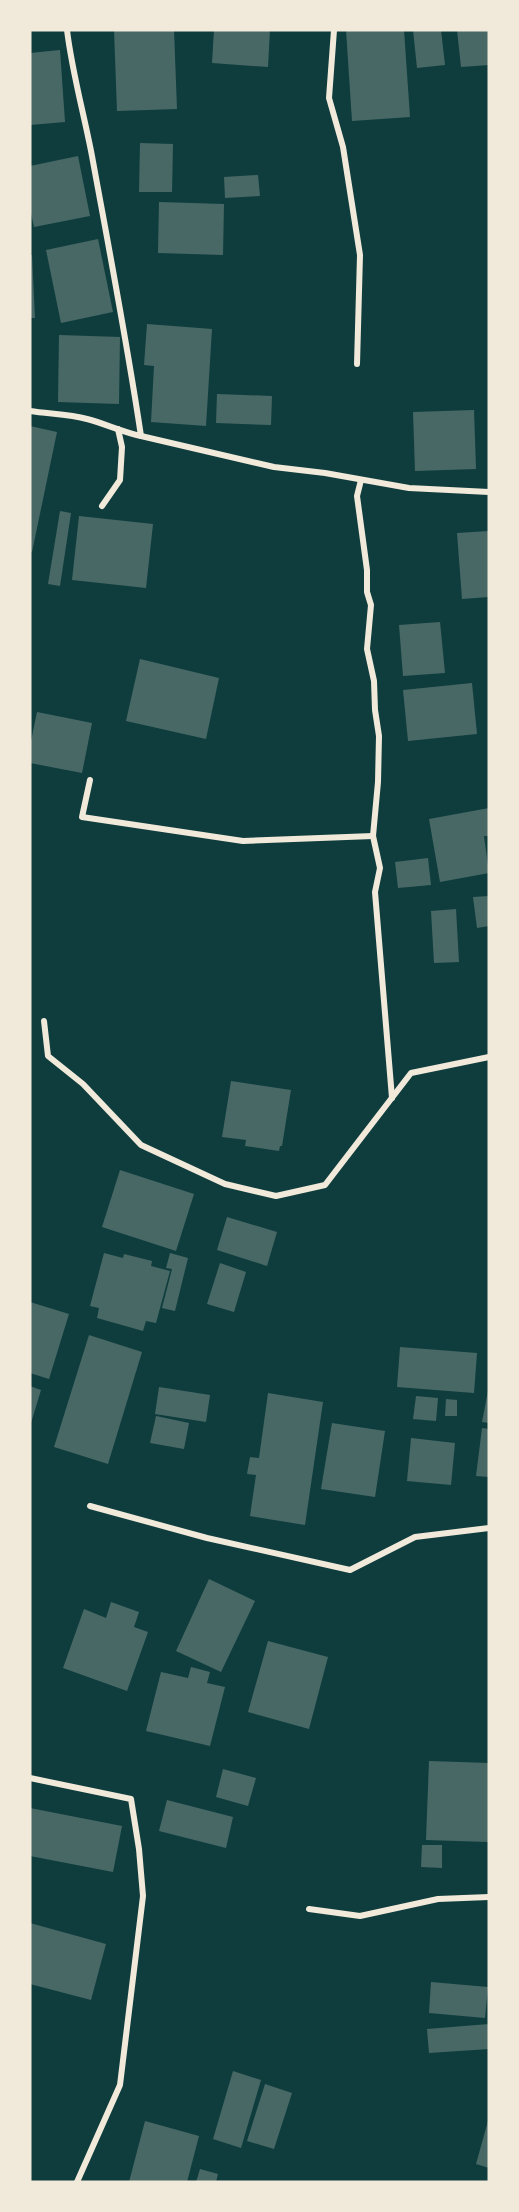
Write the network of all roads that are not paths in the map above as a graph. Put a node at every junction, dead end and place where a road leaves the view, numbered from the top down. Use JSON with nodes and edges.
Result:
{"nodes":[{"id":1,"x":67,"y":30,"type":"edge"},
{"id":2,"x":334,"y":30,"type":"edge"},
{"id":3,"x":357,"y":364,"type":"dead end"},
{"id":4,"x":30,"y":411,"type":"edge"},
{"id":5,"x":118,"y":428,"type":"junction"},
{"id":6,"x":141,"y":436,"type":"junction"},
{"id":7,"x":361,"y":480,"type":"junction"},
{"id":8,"x":489,"y":492,"type":"edge"},
{"id":9,"x":102,"y":506,"type":"dead end"},
{"id":10,"x":90,"y":780,"type":"dead end"},
{"id":11,"x":373,"y":836,"type":"junction"},
{"id":12,"x":44,"y":1022,"type":"dead end"},
{"id":13,"x":489,"y":1057,"type":"edge"},
{"id":14,"x":392,"y":1098,"type":"junction"},
{"id":15,"x":90,"y":1506,"type":"dead end"},
{"id":16,"x":489,"y":1528,"type":"edge"},
{"id":17,"x":30,"y":1778,"type":"edge"},
{"id":18,"x":489,"y":1897,"type":"edge"},
{"id":19,"x":309,"y":1909,"type":"dead end"},
{"id":20,"x":77,"y":2182,"type":"edge"}],
"edges":[{"from":1,"to":6,"type":"street"},
{"from":2,"to":3,"type":"street"},
{"from":4,"to":5,"type":"street"},
{"from":5,"to":6,"type":"street"},
{"from":5,"to":9,"type":"street"},
{"from":6,"to":7,"type":"street"},
{"from":7,"to":8,"type":"street"},
{"from":7,"to":11,"type":"street"},
{"from":10,"to":11,"type":"street"},
{"from":11,"to":14,"type":"street"},
{"from":12,"to":14,"type":"street"},
{"from":13,"to":14,"type":"street"},
{"from":15,"to":16,"type":"street"},
{"from":17,"to":20,"type":"street"},
{"from":18,"to":19,"type":"street"}]}
